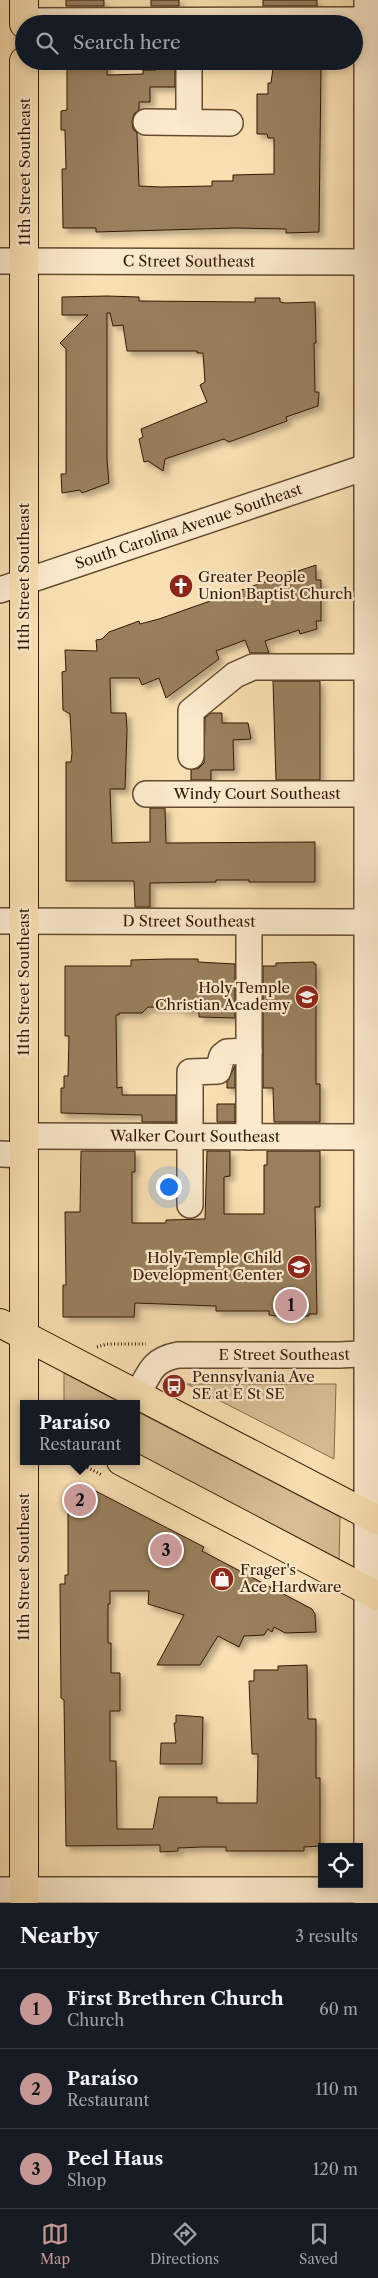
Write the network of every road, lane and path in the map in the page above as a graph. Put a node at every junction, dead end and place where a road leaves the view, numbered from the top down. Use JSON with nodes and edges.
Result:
{"nodes":[{"id":1,"x":368,"y":10,"type":"edge"},
{"id":2,"x":24,"y":15,"type":"edge"},
{"id":3,"x":189,"y":15,"type":"edge"},
{"id":4,"x":23,"y":70,"type":"edge"},
{"id":5,"x":189,"y":70,"type":"edge"},
{"id":6,"x":146,"y":122,"type":"dead end"},
{"id":7,"x":189,"y":122,"type":"junction"},
{"id":8,"x":230,"y":123,"type":"dead end"},
{"id":9,"x":373,"y":127,"type":"edge"},
{"id":10,"x":12,"y":261,"type":"edge"},
{"id":11,"x":373,"y":262,"type":"edge"},
{"id":12,"x":375,"y":468,"type":"edge"},
{"id":13,"x":12,"y":586,"type":"edge"},
{"id":14,"x":368,"y":667,"type":"junction"},
{"id":15,"x":191,"y":756,"type":"dead end"},
{"id":16,"x":146,"y":794,"type":"dead end"},
{"id":17,"x":368,"y":794,"type":"junction"},
{"id":18,"x":12,"y":921,"type":"edge"},
{"id":19,"x":249,"y":922,"type":"junction"},
{"id":20,"x":373,"y":922,"type":"edge"},
{"id":21,"x":249,"y":1050,"type":"junction"},
{"id":22,"x":190,"y":1136,"type":"junction"},
{"id":23,"x":249,"y":1137,"type":"junction"},
{"id":24,"x":367,"y":1137,"type":"junction"},
{"id":25,"x":16,"y":1148,"type":"edge"},
{"id":26,"x":190,"y":1205,"type":"dead end"},
{"id":27,"x":12,"y":1329,"type":"edge"},
{"id":28,"x":153,"y":1344,"type":"dead end"},
{"id":29,"x":92,"y":1348,"type":"dead end"},
{"id":30,"x":372,"y":1353,"type":"edge"},
{"id":31,"x":138,"y":1394,"type":"junction"},
{"id":32,"x":0,"y":1399,"type":"edge"},
{"id":33,"x":22,"y":1400,"type":"edge"},
{"id":34,"x":20,"y":1409,"type":"edge"},
{"id":35,"x":23,"y":1465,"type":"edge"},
{"id":36,"x":129,"y":1465,"type":"edge"},
{"id":37,"x":373,"y":1517,"type":"edge"},
{"id":38,"x":373,"y":1593,"type":"edge"},
{"id":39,"x":373,"y":1683,"type":"edge"},
{"id":40,"x":373,"y":1759,"type":"edge"},
{"id":41,"x":16,"y":1894,"type":"edge"},
{"id":42,"x":370,"y":1895,"type":"edge"}],
"edges":[{"from":1,"to":3,"type":"street"},
{"from":1,"to":9,"type":"street"},
{"from":2,"to":3,"type":"street"},
{"from":4,"to":10,"type":"main road","name":"11th Street Southeast"},
{"from":5,"to":7,"type":"street"},
{"from":6,"to":7,"type":"street"},
{"from":7,"to":8,"type":"street"},
{"from":9,"to":11,"type":"street"},
{"from":10,"to":11,"type":"street","name":"C Street Southeast"},
{"from":10,"to":13,"type":"main road","name":"11th Street Southeast"},
{"from":11,"to":12,"type":"street"},
{"from":12,"to":13,"type":"street","name":"South Carolina Avenue Southeast"},
{"from":12,"to":14,"type":"street"},
{"from":13,"to":18,"type":"main road","name":"11th Street Southeast"},
{"from":14,"to":15,"type":"street"},
{"from":14,"to":17,"type":"street"},
{"from":16,"to":17,"type":"street","name":"Windy Court Southeast"},
{"from":17,"to":20,"type":"street"},
{"from":18,"to":19,"type":"street","name":"D Street Southeast"},
{"from":18,"to":25,"type":"main road","name":"11th Street Southeast"},
{"from":19,"to":20,"type":"street","name":"D Street Southeast"},
{"from":19,"to":21,"type":"street"},
{"from":20,"to":24,"type":"street"},
{"from":21,"to":22,"type":"street"},
{"from":21,"to":23,"type":"street"},
{"from":22,"to":23,"type":"street","name":"Walker Court Southeast"},
{"from":22,"to":25,"type":"street","name":"Walker Court Southeast"},
{"from":22,"to":26,"type":"street"},
{"from":23,"to":24,"type":"street","name":"Walker Court Southeast"},
{"from":24,"to":30,"type":"street"},
{"from":25,"to":27,"type":"main road","name":"11th Street Southeast"},
{"from":27,"to":31,"type":"main road"},
{"from":27,"to":33,"type":"main road","name":"11th Street Southeast"},
{"from":28,"to":29,"type":"path"},
{"from":30,"to":31,"type":"street","name":"E Street Southeast"},
{"from":30,"to":37,"type":"street"},
{"from":31,"to":37,"type":"main road"},
{"from":32,"to":34,"type":"main road"},
{"from":35,"to":41,"type":"main road","name":"11th Street Southeast"},
{"from":36,"to":38,"type":"main road"},
{"from":37,"to":38,"type":"street"},
{"from":38,"to":39,"type":"street"},
{"from":39,"to":40,"type":"street"},
{"from":40,"to":42,"type":"street"},
{"from":41,"to":42,"type":"street"}]}
